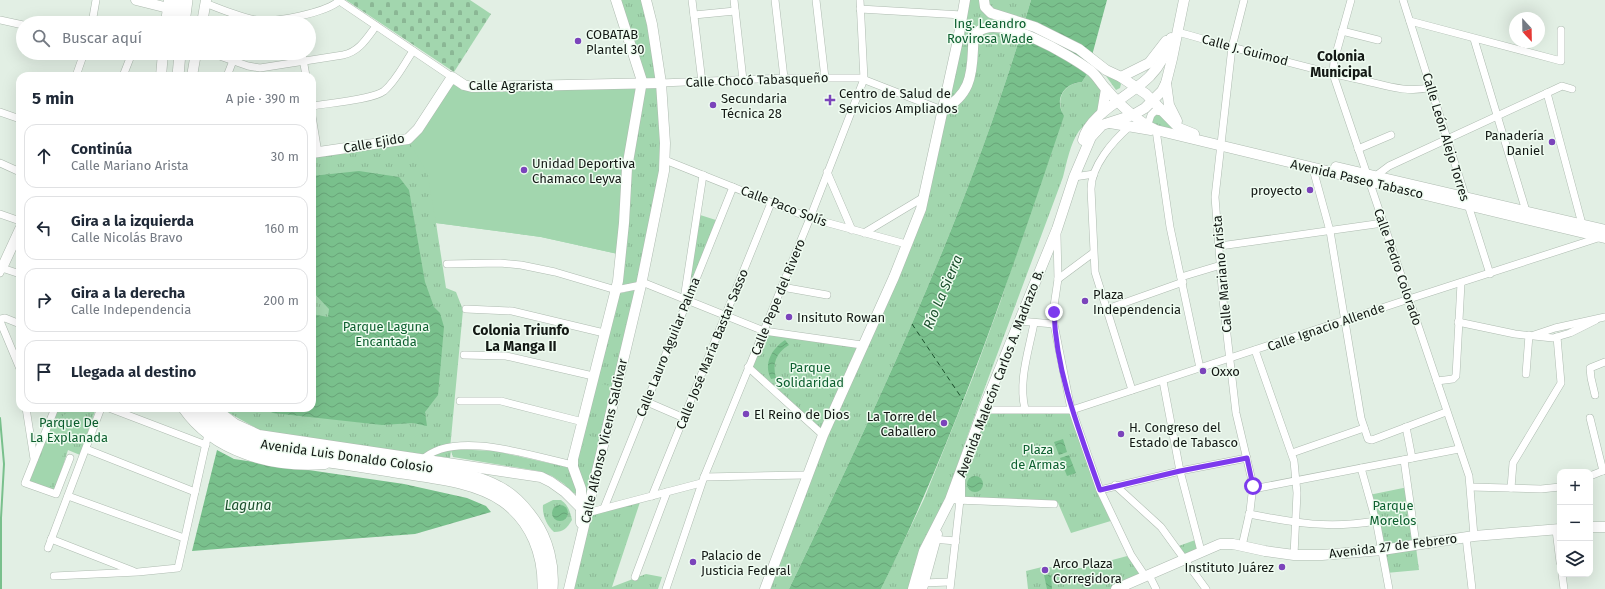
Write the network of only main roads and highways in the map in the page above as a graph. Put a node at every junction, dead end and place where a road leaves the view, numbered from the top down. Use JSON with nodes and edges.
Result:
{"nodes":[{"id":1,"x":136,"y":0,"type":"edge"},
{"id":2,"x":177,"y":0,"type":"edge"},
{"id":3,"x":187,"y":0,"type":"edge"},
{"id":4,"x":616,"y":0,"type":"edge"},
{"id":5,"x":646,"y":0,"type":"edge"},
{"id":6,"x":965,"y":0,"type":"edge"},
{"id":7,"x":984,"y":0,"type":"edge"},
{"id":8,"x":1179,"y":0,"type":"edge"},
{"id":9,"x":1184,"y":0,"type":"edge"},
{"id":10,"x":206,"y":2,"type":"edge"},
{"id":11,"x":169,"y":4,"type":"edge"},
{"id":12,"x":167,"y":16,"type":"edge"},
{"id":13,"x":176,"y":16,"type":"edge"},
{"id":14,"x":185,"y":16,"type":"edge"},
{"id":15,"x":203,"y":16,"type":"edge"},
{"id":16,"x":1175,"y":17,"type":"junction"},
{"id":17,"x":999,"y":22,"type":"junction"},
{"id":18,"x":164,"y":60,"type":"edge"},
{"id":19,"x":167,"y":60,"type":"edge"},
{"id":20,"x":179,"y":60,"type":"edge"},
{"id":21,"x":195,"y":60,"type":"edge"},
{"id":22,"x":162,"y":72,"type":"edge"},
{"id":23,"x":170,"y":72,"type":"edge"},
{"id":24,"x":178,"y":72,"type":"edge"},
{"id":25,"x":193,"y":72,"type":"edge"},
{"id":26,"x":1150,"y":76,"type":"junction"},
{"id":27,"x":452,"y":77,"type":"joint"},
{"id":28,"x":1121,"y":77,"type":"junction"},
{"id":29,"x":949,"y":82,"type":"junction"},
{"id":30,"x":642,"y":83,"type":"junction"},
{"id":31,"x":661,"y":83,"type":"junction"},
{"id":32,"x":1166,"y":83,"type":"junction"},
{"id":33,"x":967,"y":86,"type":"junction"},
{"id":34,"x":1136,"y":87,"type":"junction"},
{"id":35,"x":1106,"y":89,"type":"junction"},
{"id":36,"x":1149,"y":98,"type":"junction"},
{"id":37,"x":1119,"y":101,"type":"junction"},
{"id":38,"x":1145,"y":108,"type":"junction"},
{"id":39,"x":942,"y":110,"type":"junction"},
{"id":40,"x":1102,"y":113,"type":"junction"},
{"id":41,"x":1133,"y":115,"type":"junction"},
{"id":42,"x":1108,"y":122,"type":"junction"},
{"id":43,"x":1156,"y":130,"type":"junction"},
{"id":44,"x":1183,"y":131,"type":"junction"},
{"id":45,"x":1221,"y":144,"type":"junction"},
{"id":46,"x":316,"y":153,"type":"edge"},
{"id":47,"x":1083,"y":154,"type":"junction"},
{"id":48,"x":1370,"y":178,"type":"junction"},
{"id":49,"x":1466,"y":201,"type":"junction"},
{"id":50,"x":1604,"y":235,"type":"edge"},
{"id":51,"x":16,"y":237,"type":"edge"},
{"id":52,"x":1,"y":269,"type":"edge"},
{"id":53,"x":187,"y":412,"type":"edge"},
{"id":54,"x":194,"y":412,"type":"edge"},
{"id":55,"x":205,"y":412,"type":"edge"},
{"id":56,"x":219,"y":412,"type":"edge"},
{"id":57,"x":370,"y":454,"type":"junction"},
{"id":58,"x":421,"y":461,"type":"junction"},
{"id":59,"x":334,"y":463,"type":"junction"},
{"id":60,"x":584,"y":510,"type":"junction"},
{"id":61,"x":1605,"y":526,"type":"edge"},
{"id":62,"x":1593,"y":528,"type":"edge"},
{"id":63,"x":1557,"y":530,"type":"edge"},
{"id":64,"x":932,"y":539,"type":"junction"},
{"id":65,"x":922,"y":586,"type":"edge"},
{"id":66,"x":543,"y":589,"type":"edge"},
{"id":67,"x":552,"y":589,"type":"edge"},
{"id":68,"x":569,"y":589,"type":"edge"},
{"id":69,"x":765,"y":589,"type":"edge"},
{"id":70,"x":913,"y":589,"type":"edge"},
{"id":71,"x":1116,"y":589,"type":"edge"}],
"edges":[{"from":1,"to":11,"type":"main road"},
{"from":2,"to":13,"type":"main road"},
{"from":3,"to":14,"type":"main road"},
{"from":4,"to":30,"type":"main road","name":"Calle Alfonso Vicens Saldivar"},
{"from":5,"to":31,"type":"main road","name":"Calle Alfonso Vicens Saldivar"},
{"from":6,"to":29,"type":"main road"},
{"from":7,"to":17,"type":"main road"},
{"from":8,"to":16,"type":"main road"},
{"from":9,"to":32,"type":"main road"},
{"from":10,"to":15,"type":"main road"},
{"from":11,"to":12,"type":"main road"},
{"from":16,"to":26,"type":"main road"},
{"from":16,"to":28,"type":"main road"},
{"from":17,"to":28,"type":"main road","name":"Avenida Paseo Tabasco"},
{"from":17,"to":33,"type":"main road"},
{"from":17,"to":35,"type":"main road","name":"Avenida Paseo Tabasco"},
{"from":18,"to":22,"type":"main road"},
{"from":19,"to":23,"type":"main road"},
{"from":20,"to":24,"type":"main road"},
{"from":21,"to":25,"type":"main road"},
{"from":26,"to":34,"type":"main road","name":"Avenida Malecón Carlos A. Madrazo B."},
{"from":26,"to":36,"type":"main road"},
{"from":27,"to":30,"type":"main road","name":"Calle Agrarista"},
{"from":27,"to":46,"type":"main road","name":"Calle Ejido"},
{"from":28,"to":34,"type":"main road","name":"Avenida Paseo Tabasco"},
{"from":29,"to":33,"type":"main road"},
{"from":29,"to":39,"type":"main road"},
{"from":30,"to":31,"type":"main road","name":"Calle Agrarista"},
{"from":30,"to":60,"type":"main road","name":"Calle Alfonso Vicens Saldivar"},
{"from":31,"to":60,"type":"main road","name":"Calle Alfonso Vicens Saldivar"},
{"from":32,"to":36,"type":"main road","name":"Avenida Malecón Carlos A. Madrazo B."},
{"from":32,"to":44,"type":"main road"},
{"from":33,"to":39,"type":"main road"},
{"from":34,"to":36,"type":"main road","name":"Avenida Paseo Tabasco"},
{"from":34,"to":37,"type":"main road","name":"Avenida Malecón Carlos A. Madrazo B."},
{"from":35,"to":37,"type":"main road","name":"Avenida Paseo Tabasco"},
{"from":35,"to":40,"type":"main road"},
{"from":36,"to":38,"type":"main road","name":"Avenida Malecón Carlos A. Madrazo B."},
{"from":36,"to":44,"type":"main road","name":"Avenida Paseo Tabasco"},
{"from":37,"to":40,"type":"main road","name":"Avenida Malecón Carlos A. Madrazo B."},
{"from":37,"to":41,"type":"main road","name":"Avenida Paseo Tabasco"},
{"from":38,"to":41,"type":"main road","name":"Avenida Malecón Carlos A. Madrazo B."},
{"from":38,"to":43,"type":"main road"},
{"from":39,"to":69,"type":"main road"},
{"from":40,"to":47,"type":"main road","name":"Avenida Malecón Carlos A. Madrazo B."},
{"from":41,"to":42,"type":"main road","name":"Avenida Malecón Carlos A. Madrazo B."},
{"from":41,"to":43,"type":"main road","name":"Avenida Paseo Tabasco"},
{"from":42,"to":43,"type":"main road"},
{"from":42,"to":47,"type":"main road","name":"Avenida Malecón Carlos A. Madrazo B."},
{"from":43,"to":45,"type":"main road","name":"Avenida Paseo Tabasco"},
{"from":44,"to":45,"type":"main road","name":"Avenida Paseo Tabasco"},
{"from":45,"to":48,"type":"main road","name":"Avenida Paseo Tabasco"},
{"from":45,"to":48,"type":"main road","name":"Avenida Paseo Tabasco"},
{"from":47,"to":64,"type":"main road","name":"Avenida Malecón Carlos A. Madrazo B."},
{"from":48,"to":49,"type":"main road","name":"Avenida Paseo Tabasco"},
{"from":49,"to":50,"type":"main road","name":"Avenida Paseo Tabasco"},
{"from":49,"to":50,"type":"main road","name":"Avenida Paseo Tabasco"},
{"from":51,"to":52,"type":"main road"},
{"from":53,"to":59,"type":"main road"},
{"from":54,"to":59,"type":"main road","name":"Avenida Luis Donaldo Colosio"},
{"from":55,"to":57,"type":"main road","name":"Avenida Luis Donaldo Colosio"},
{"from":56,"to":57,"type":"main road","name":"Avenida Luis Donaldo Colosio"},
{"from":57,"to":58,"type":"main road","name":"Avenida Luis Donaldo Colosio"},
{"from":58,"to":60,"type":"main road","name":"Avenida Luis Donaldo Colosio"},
{"from":58,"to":67,"type":"main road","name":"Avenida Luis Donaldo Colosio"},
{"from":59,"to":66,"type":"main road","name":"Avenida Luis Donaldo Colosio"},
{"from":60,"to":68,"type":"main road","name":"Calle Alfonso Vicens Saldivar"},
{"from":61,"to":62,"type":"main road"},
{"from":63,"to":71,"type":"main road","name":"Avenida 27 de Febrero"},
{"from":64,"to":65,"type":"main road"},
{"from":64,"to":70,"type":"main road","name":"Avenida Malecón Carlos A. Madrazo B."}]}
